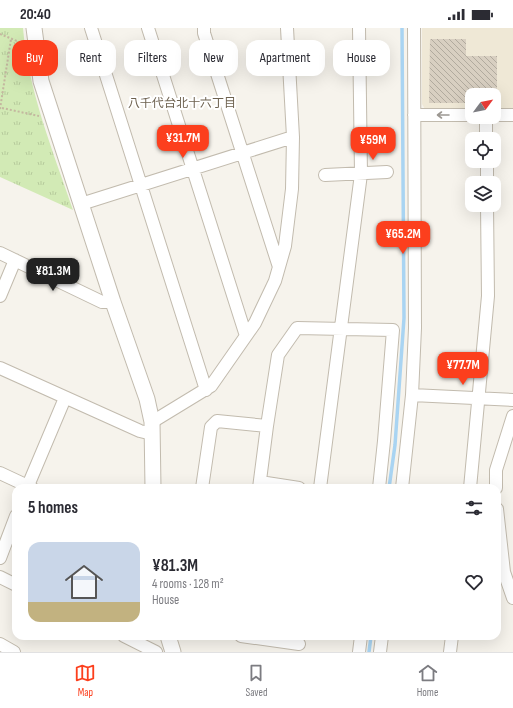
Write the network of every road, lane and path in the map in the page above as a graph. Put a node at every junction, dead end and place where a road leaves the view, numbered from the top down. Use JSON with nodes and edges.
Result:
{"nodes":[{"id":1,"x":34,"y":28,"type":"edge"},
{"id":2,"x":91,"y":28,"type":"edge"},
{"id":3,"x":148,"y":28,"type":"edge"},
{"id":4,"x":204,"y":28,"type":"edge"},
{"id":5,"x":287,"y":28,"type":"edge"},
{"id":6,"x":359,"y":28,"type":"edge"},
{"id":7,"x":414,"y":28,"type":"edge"},
{"id":8,"x":0,"y":34,"type":"edge"},
{"id":9,"x":11,"y":39,"type":"junction"},
{"id":10,"x":14,"y":40,"type":"edge"},
{"id":11,"x":1,"y":109,"type":"edge"},
{"id":12,"x":414,"y":115,"type":"junction"},
{"id":13,"x":465,"y":115,"type":"edge"},
{"id":14,"x":501,"y":115,"type":"edge"},
{"id":15,"x":513,"y":115,"type":"edge"},
{"id":16,"x":46,"y":117,"type":"dead end"},
{"id":17,"x":293,"y":137,"type":"junction"},
{"id":18,"x":243,"y":153,"type":"junction"},
{"id":19,"x":192,"y":169,"type":"junction"},
{"id":20,"x":387,"y":172,"type":"dead end"},
{"id":21,"x":361,"y":174,"type":"junction"},
{"id":22,"x":325,"y":175,"type":"dead end"},
{"id":23,"x":141,"y":185,"type":"junction"},
{"id":24,"x":81,"y":204,"type":"junction"},
{"id":25,"x":487,"y":212,"type":"edge"},
{"id":26,"x":0,"y":253,"type":"edge"},
{"id":27,"x":15,"y":260,"type":"junction"},
{"id":28,"x":280,"y":268,"type":"junction"},
{"id":29,"x":0,"y":296,"type":"edge"},
{"id":30,"x":113,"y":302,"type":"junction"},
{"id":31,"x":341,"y":328,"type":"junction"},
{"id":32,"x":246,"y":336,"type":"junction"},
{"id":33,"x":0,"y":368,"type":"edge"},
{"id":34,"x":206,"y":390,"type":"junction"},
{"id":35,"x":412,"y":395,"type":"junction"},
{"id":36,"x":65,"y":398,"type":"junction"},
{"id":37,"x":477,"y":399,"type":"junction"},
{"id":38,"x":513,"y":400,"type":"edge"},
{"id":39,"x":513,"y":416,"type":"edge"},
{"id":40,"x":267,"y":426,"type":"junction"},
{"id":41,"x":152,"y":428,"type":"junction"},
{"id":42,"x":0,"y":473,"type":"edge"},
{"id":43,"x":23,"y":484,"type":"edge"},
{"id":44,"x":30,"y":484,"type":"edge"},
{"id":45,"x":153,"y":484,"type":"edge"},
{"id":46,"x":203,"y":484,"type":"edge"},
{"id":47,"x":260,"y":484,"type":"edge"},
{"id":48,"x":321,"y":484,"type":"edge"},
{"id":49,"x":379,"y":484,"type":"edge"},
{"id":50,"x":402,"y":484,"type":"edge"},
{"id":51,"x":470,"y":484,"type":"edge"},
{"id":52,"x":496,"y":484,"type":"edge"},
{"id":53,"x":12,"y":526,"type":"edge"},
{"id":54,"x":501,"y":545,"type":"edge"},
{"id":55,"x":0,"y":558,"type":"edge"},
{"id":56,"x":0,"y":577,"type":"edge"},
{"id":57,"x":12,"y":583,"type":"edge"},
{"id":58,"x":513,"y":598,"type":"edge"},
{"id":59,"x":132,"y":640,"type":"edge"},
{"id":60,"x":169,"y":640,"type":"edge"},
{"id":61,"x":270,"y":640,"type":"edge"},
{"id":62,"x":360,"y":640,"type":"edge"},
{"id":63,"x":382,"y":640,"type":"edge"},
{"id":64,"x":452,"y":640,"type":"edge"},
{"id":65,"x":0,"y":644,"type":"edge"},
{"id":66,"x":299,"y":644,"type":"edge"},
{"id":67,"x":14,"y":652,"type":"edge"},
{"id":68,"x":156,"y":652,"type":"edge"},
{"id":69,"x":172,"y":652,"type":"edge"},
{"id":70,"x":359,"y":652,"type":"edge"},
{"id":71,"x":380,"y":652,"type":"edge"},
{"id":72,"x":450,"y":652,"type":"edge"}],
"edges":[{"from":1,"to":24,"type":"street"},
{"from":2,"to":23,"type":"street"},
{"from":3,"to":19,"type":"street"},
{"from":4,"to":18,"type":"street"},
{"from":5,"to":17,"type":"street"},
{"from":6,"to":21,"type":"street"},
{"from":7,"to":12,"type":"street"},
{"from":8,"to":9,"type":"path"},
{"from":9,"to":10,"type":"path"},
{"from":9,"to":11,"type":"path"},
{"from":11,"to":16,"type":"path"},
{"from":13,"to":12,"type":"street","one_way":true},
{"from":12,"to":35,"type":"street"},
{"from":14,"to":15,"type":"street"},
{"from":17,"to":18,"type":"street"},
{"from":17,"to":28,"type":"street"},
{"from":18,"to":19,"type":"street"},
{"from":18,"to":28,"type":"street"},
{"from":19,"to":23,"type":"street"},
{"from":19,"to":32,"type":"street"},
{"from":20,"to":21,"type":"street"},
{"from":21,"to":22,"type":"street"},
{"from":21,"to":31,"type":"street"},
{"from":23,"to":24,"type":"street"},
{"from":23,"to":34,"type":"street"},
{"from":24,"to":30,"type":"street"},
{"from":25,"to":37,"type":"street"},
{"from":26,"to":27,"type":"street"},
{"from":27,"to":29,"type":"street"},
{"from":27,"to":30,"type":"street"},
{"from":28,"to":32,"type":"street"},
{"from":30,"to":41,"type":"street"},
{"from":31,"to":40,"type":"street"},
{"from":31,"to":48,"type":"street"},
{"from":31,"to":49,"type":"street"},
{"from":32,"to":34,"type":"street"},
{"from":33,"to":36,"type":"street"},
{"from":34,"to":41,"type":"street"},
{"from":35,"to":37,"type":"street"},
{"from":35,"to":50,"type":"street"},
{"from":36,"to":41,"type":"street"},
{"from":36,"to":44,"type":"street"},
{"from":37,"to":38,"type":"street"},
{"from":37,"to":51,"type":"street"},
{"from":39,"to":52,"type":"street"},
{"from":40,"to":46,"type":"street"},
{"from":40,"to":47,"type":"street"},
{"from":41,"to":45,"type":"street"},
{"from":42,"to":43,"type":"street"},
{"from":53,"to":55,"type":"street"},
{"from":54,"to":58,"type":"street"},
{"from":56,"to":57,"type":"street"},
{"from":59,"to":68,"type":"street"},
{"from":60,"to":69,"type":"street"},
{"from":61,"to":66,"type":"street"},
{"from":62,"to":70,"type":"street"},
{"from":63,"to":71,"type":"street"},
{"from":64,"to":72,"type":"street"},
{"from":65,"to":67,"type":"street"}]}
